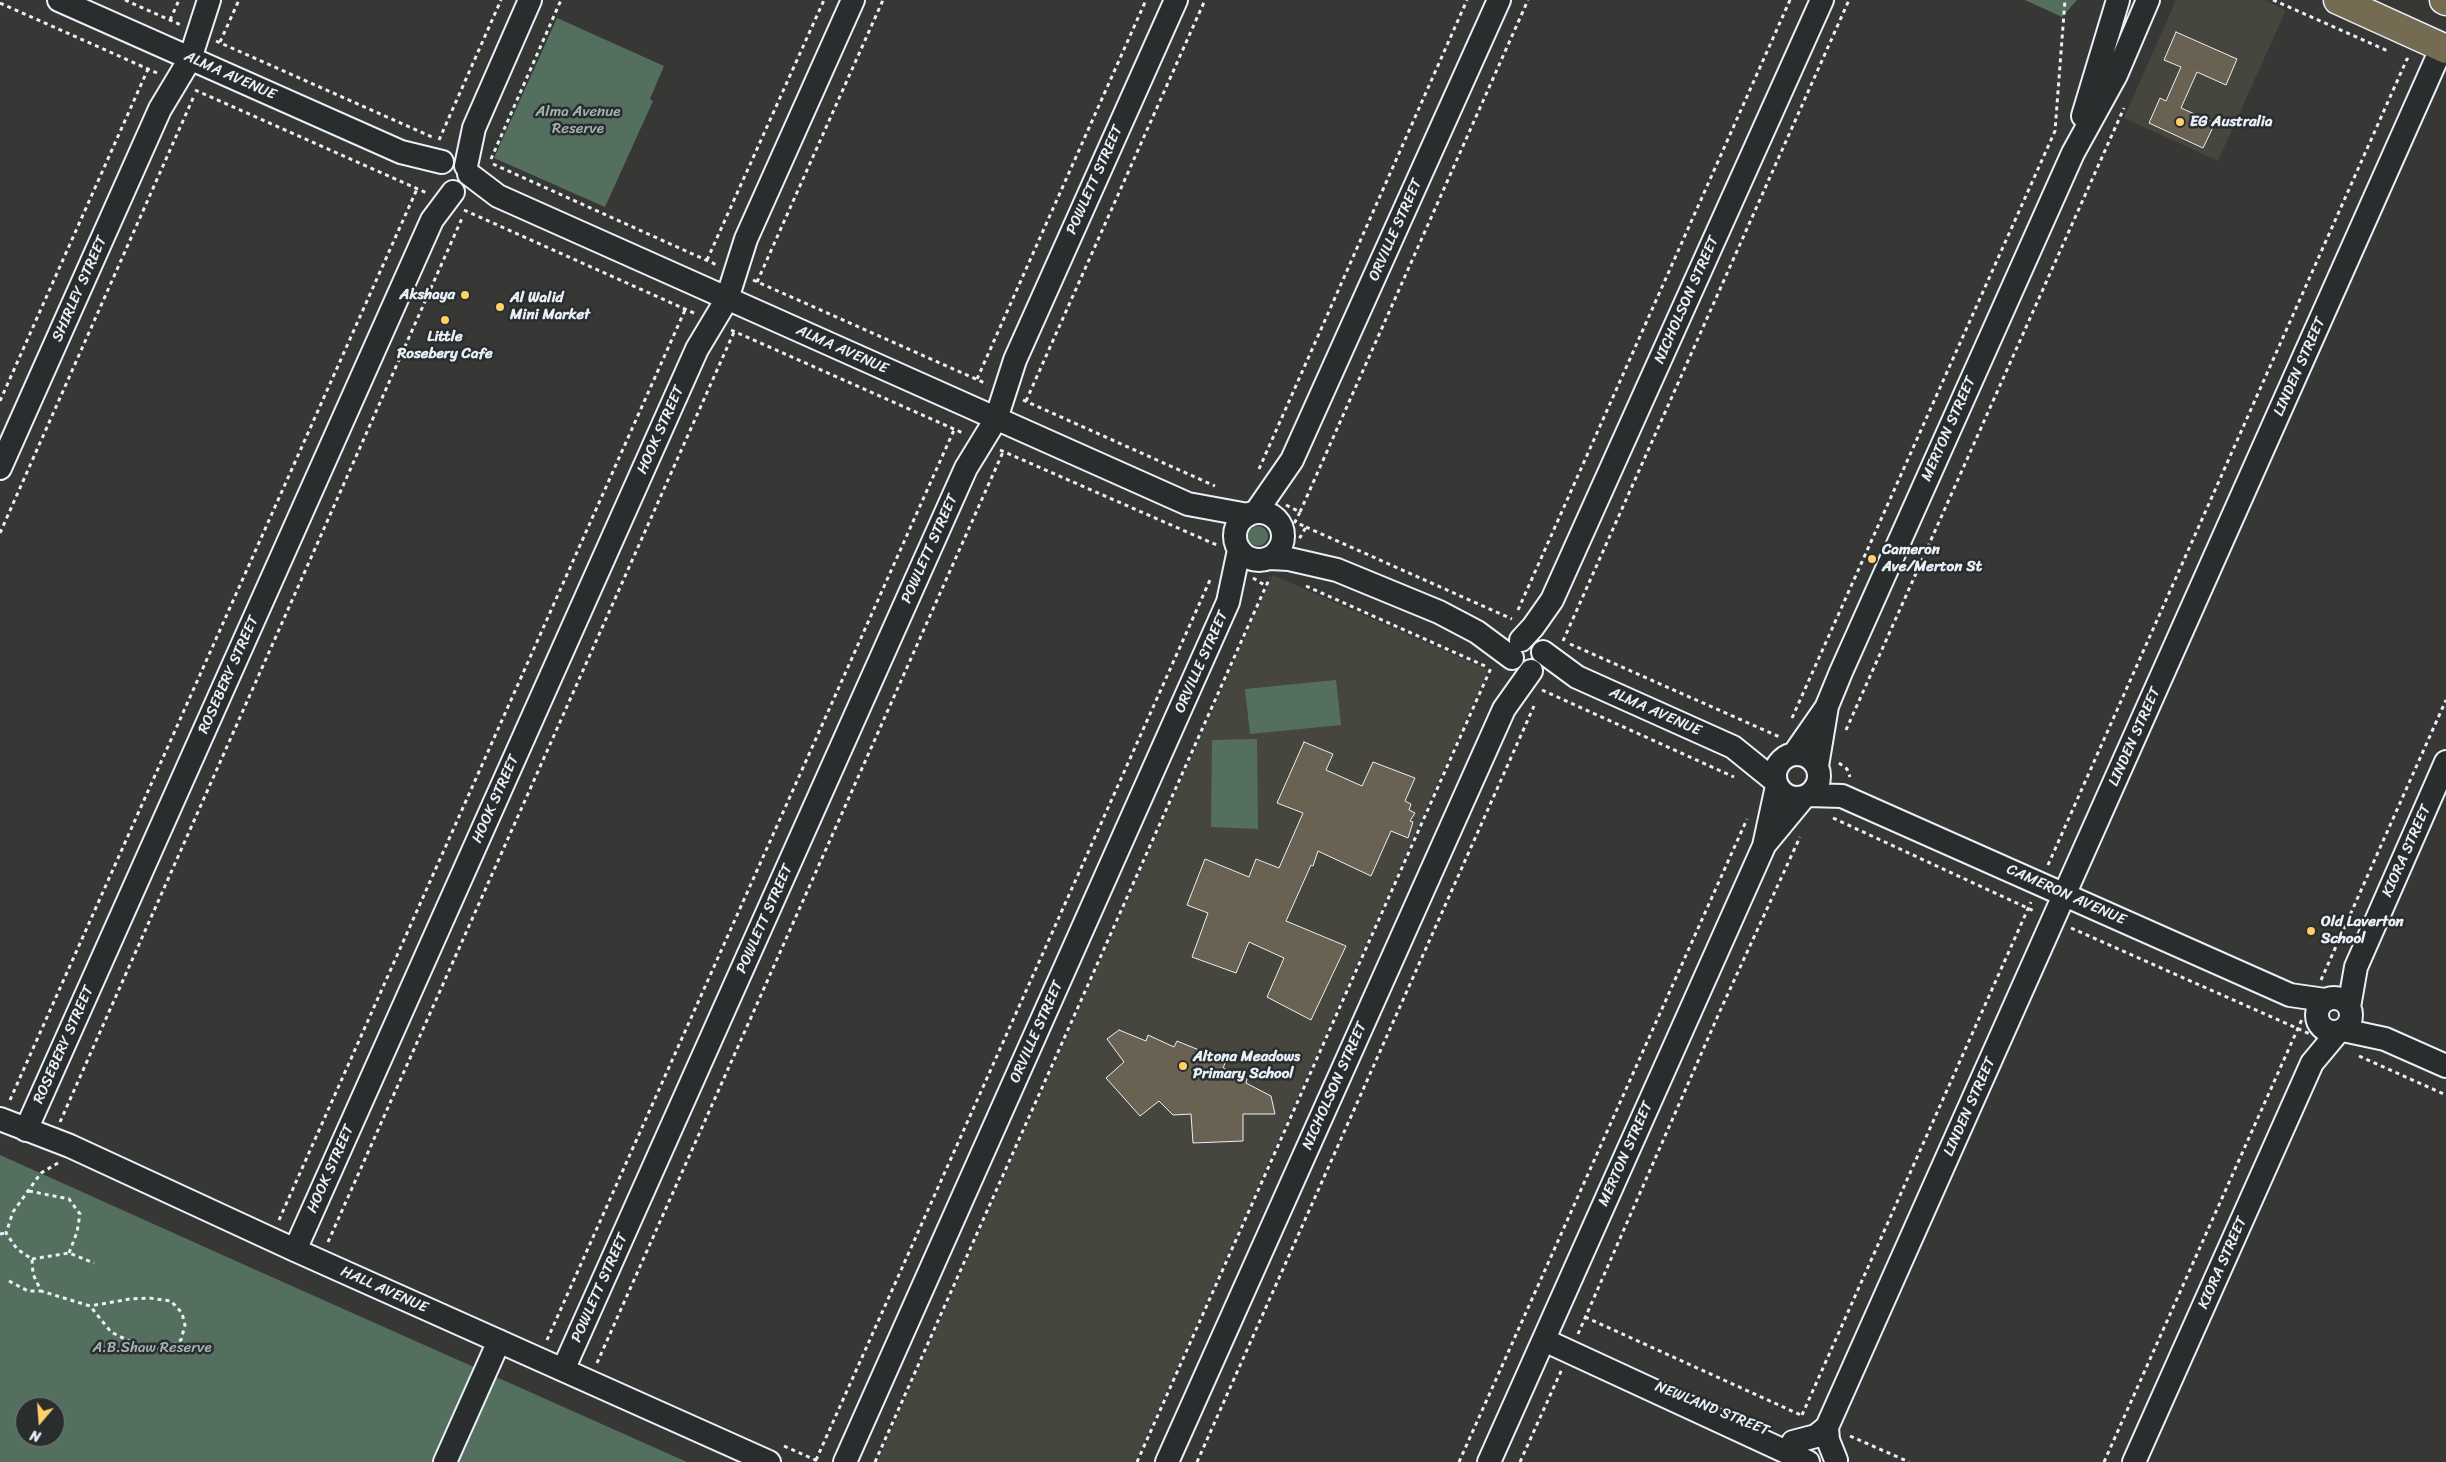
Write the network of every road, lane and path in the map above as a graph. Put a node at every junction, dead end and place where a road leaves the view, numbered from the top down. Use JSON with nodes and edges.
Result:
{"nodes":[{"id":1,"x":59,"y":0,"type":"edge"},
{"id":2,"x":179,"y":0,"type":"edge"},
{"id":3,"x":239,"y":0,"type":"edge"},
{"id":4,"x":501,"y":0,"type":"edge"},
{"id":5,"x":530,"y":0,"type":"edge"},
{"id":6,"x":562,"y":0,"type":"edge"},
{"id":7,"x":824,"y":0,"type":"edge"},
{"id":8,"x":853,"y":0,"type":"edge"},
{"id":9,"x":883,"y":0,"type":"edge"},
{"id":10,"x":1146,"y":0,"type":"edge"},
{"id":11,"x":1176,"y":0,"type":"edge"},
{"id":12,"x":1205,"y":0,"type":"edge"},
{"id":13,"x":1467,"y":0,"type":"edge"},
{"id":14,"x":1499,"y":0,"type":"edge"},
{"id":15,"x":1528,"y":0,"type":"edge"},
{"id":16,"x":1790,"y":0,"type":"edge"},
{"id":17,"x":1822,"y":0,"type":"edge"},
{"id":18,"x":1849,"y":0,"type":"edge"},
{"id":19,"x":2065,"y":0,"type":"edge"},
{"id":20,"x":2118,"y":0,"type":"edge"},
{"id":21,"x":2148,"y":0,"type":"edge"},
{"id":22,"x":2273,"y":0,"type":"edge"},
{"id":23,"x":2338,"y":0,"type":"edge"},
{"id":24,"x":0,"y":3,"type":"edge"},
{"id":25,"x":206,"y":5,"type":"edge"},
{"id":26,"x":170,"y":20,"type":"dead end"},
{"id":27,"x":220,"y":42,"type":"dead end"},
{"id":28,"x":2389,"y":51,"type":"dead end"},
{"id":29,"x":2398,"y":55,"type":"dead end"},
{"id":30,"x":183,"y":56,"type":"junction"},
{"id":31,"x":2440,"y":56,"type":"edge"},
{"id":32,"x":2407,"y":59,"type":"junction"},
{"id":33,"x":2107,"y":71,"type":"junction"},
{"id":34,"x":172,"y":80,"type":"junction"},
{"id":35,"x":2125,"y":105,"type":"dead end"},
{"id":36,"x":489,"y":162,"type":"dead end"},
{"id":37,"x":448,"y":180,"type":"junction"},
{"id":38,"x":708,"y":260,"type":"dead end"},
{"id":39,"x":757,"y":282,"type":"dead end"},
{"id":40,"x":721,"y":296,"type":"junction"},
{"id":41,"x":710,"y":321,"type":"junction"},
{"id":42,"x":976,"y":379,"type":"dead end"},
{"id":43,"x":0,"y":401,"type":"edge"},
{"id":44,"x":1026,"y":401,"type":"dead end"},
{"id":45,"x":990,"y":416,"type":"junction"},
{"id":46,"x":978,"y":440,"type":"junction"},
{"id":47,"x":1292,"y":460,"type":"junction"},
{"id":48,"x":0,"y":468,"type":"edge"},
{"id":49,"x":1258,"y":472,"type":"dead end"},
{"id":50,"x":1188,"y":504,"type":"junction"},
{"id":51,"x":1300,"y":512,"type":"dead end"},
{"id":52,"x":1252,"y":514,"type":"junction"},
{"id":53,"x":1281,"y":527,"type":"junction"},
{"id":54,"x":1306,"y":527,"type":"dead end"},
{"id":55,"x":0,"y":533,"type":"edge"},
{"id":56,"x":1254,"y":564,"type":"junction"},
{"id":57,"x":1337,"y":570,"type":"junction"},
{"id":58,"x":1211,"y":578,"type":"dead end"},
{"id":59,"x":1301,"y":584,"type":"dead end"},
{"id":60,"x":1527,"y":655,"type":"junction"},
{"id":61,"x":2446,"y":700,"type":"edge"},
{"id":62,"x":1827,"y":706,"type":"junction"},
{"id":63,"x":1788,"y":727,"type":"dead end"},
{"id":64,"x":1845,"y":731,"type":"dead end"},
{"id":65,"x":1785,"y":733,"type":"dead end"},
{"id":66,"x":1732,"y":746,"type":"junction"},
{"id":67,"x":1790,"y":755,"type":"junction"},
{"id":68,"x":2446,"y":762,"type":"edge"},
{"id":69,"x":1822,"y":764,"type":"junction"},
{"id":70,"x":1743,"y":781,"type":"dead end"},
{"id":71,"x":1776,"y":784,"type":"junction"},
{"id":72,"x":1806,"y":796,"type":"junction"},
{"id":73,"x":1842,"y":796,"type":"junction"},
{"id":74,"x":1780,"y":813,"type":"junction"},
{"id":75,"x":1826,"y":814,"type":"dead end"},
{"id":76,"x":1832,"y":817,"type":"junction"},
{"id":77,"x":2039,"y":883,"type":"junction"},
{"id":78,"x":2064,"y":895,"type":"junction"},
{"id":79,"x":2028,"y":909,"type":"junction"},
{"id":80,"x":2054,"y":920,"type":"junction"},
{"id":81,"x":2323,"y":1017,"type":"junction"},
{"id":82,"x":2446,"y":1066,"type":"edge"},
{"id":83,"x":2446,"y":1095,"type":"edge"},
{"id":84,"x":5,"y":1110,"type":"edge"},
{"id":85,"x":59,"y":1123,"type":"dead end"},
{"id":86,"x":26,"y":1130,"type":"junction"},
{"id":87,"x":70,"y":1146,"type":"junction"},
{"id":88,"x":29,"y":1191,"type":"junction"},
{"id":89,"x":278,"y":1221,"type":"dead end"},
{"id":90,"x":6,"y":1233,"type":"junction"},
{"id":91,"x":0,"y":1234,"type":"edge"},
{"id":92,"x":328,"y":1243,"type":"dead end"},
{"id":93,"x":295,"y":1250,"type":"junction"},
{"id":94,"x":68,"y":1253,"type":"junction"},
{"id":95,"x":32,"y":1259,"type":"junction"},
{"id":96,"x":94,"y":1263,"type":"dead end"},
{"id":97,"x":9,"y":1281,"type":"dead end"},
{"id":98,"x":41,"y":1291,"type":"junction"},
{"id":99,"x":90,"y":1306,"type":"junction"},
{"id":100,"x":1585,"y":1317,"type":"junction"},
{"id":101,"x":547,"y":1340,"type":"dead end"},
{"id":102,"x":1544,"y":1340,"type":"junction"},
{"id":103,"x":499,"y":1341,"type":"junction"},
{"id":104,"x":1576,"y":1354,"type":"junction"},
{"id":105,"x":597,"y":1363,"type":"dead end"},
{"id":106,"x":563,"y":1370,"type":"junction"},
{"id":107,"x":1802,"y":1415,"type":"junction"},
{"id":108,"x":1827,"y":1427,"type":"junction"},
{"id":109,"x":1793,"y":1442,"type":"junction"},
{"id":110,"x":816,"y":1460,"type":"dead end"},
{"id":111,"x":1838,"y":1461,"type":"edge"},
{"id":112,"x":445,"y":1462,"type":"edge"},
{"id":113,"x":769,"y":1462,"type":"edge"},
{"id":114,"x":845,"y":1462,"type":"edge"},
{"id":115,"x":875,"y":1462,"type":"edge"},
{"id":116,"x":1138,"y":1462,"type":"edge"},
{"id":117,"x":1167,"y":1462,"type":"edge"},
{"id":118,"x":1197,"y":1462,"type":"edge"},
{"id":119,"x":1459,"y":1462,"type":"edge"},
{"id":120,"x":1489,"y":1462,"type":"edge"},
{"id":121,"x":1520,"y":1462,"type":"edge"},
{"id":122,"x":1808,"y":1462,"type":"edge"},
{"id":123,"x":1909,"y":1462,"type":"edge"},
{"id":124,"x":2104,"y":1462,"type":"edge"},
{"id":125,"x":2134,"y":1462,"type":"edge"}],
"edges":[{"from":1,"to":30,"type":"street","name":"ALMA AVENUE"},
{"from":2,"to":26,"type":"path"},
{"from":3,"to":27,"type":"path"},
{"from":4,"to":37,"type":"path"},
{"from":5,"to":37,"type":"street","name":"ROSEBERY STREET"},
{"from":6,"to":36,"type":"path"},
{"from":7,"to":38,"type":"path"},
{"from":8,"to":40,"type":"street","name":"HOOK STREET"},
{"from":9,"to":39,"type":"path"},
{"from":10,"to":42,"type":"path"},
{"from":11,"to":45,"type":"street","name":"POWLETT STREET"},
{"from":12,"to":44,"type":"path"},
{"from":13,"to":49,"type":"path"},
{"from":14,"to":47,"type":"street","name":"ORVILLE STREET"},
{"from":15,"to":51,"type":"path"},
{"from":16,"to":60,"type":"path"},
{"from":17,"to":60,"type":"street","name":"NICHOLSON STREET"},
{"from":18,"to":60,"type":"path"},
{"from":19,"to":63,"type":"path"},
{"from":20,"to":33,"type":"street","name":"MERTON STREET"},
{"from":21,"to":33,"type":"street","name":"MERTON STREET"},
{"from":22,"to":28,"type":"path"},
{"from":23,"to":31,"type":"main road"},
{"from":24,"to":34,"type":"path"},
{"from":25,"to":30,"type":"street","name":"SHIRLEY STREET"},
{"from":29,"to":32,"type":"path"},
{"from":30,"to":34,"type":"street","name":"SHIRLEY STREET"},
{"from":30,"to":37,"type":"street","name":"ALMA AVENUE"},
{"from":31,"to":32,"type":"path"},
{"from":31,"to":78,"type":"street","name":"LINDEN STREET"},
{"from":32,"to":77,"type":"path"},
{"from":33,"to":62,"type":"street","name":"MERTON STREET"},
{"from":34,"to":37,"type":"path"},
{"from":34,"to":43,"type":"path"},
{"from":34,"to":48,"type":"street","name":"SHIRLEY STREET"},
{"from":34,"to":55,"type":"path"},
{"from":35,"to":64,"type":"path"},
{"from":37,"to":40,"type":"street","name":"ALMA AVENUE"},
{"from":37,"to":41,"type":"path"},
{"from":37,"to":84,"type":"path"},
{"from":37,"to":85,"type":"path"},
{"from":37,"to":86,"type":"street","name":"ROSEBERY STREET"},
{"from":40,"to":41,"type":"street","name":"HOOK STREET"},
{"from":40,"to":45,"type":"street","name":"ALMA AVENUE"},
{"from":41,"to":46,"type":"path"},
{"from":41,"to":89,"type":"path"},
{"from":41,"to":92,"type":"path"},
{"from":41,"to":93,"type":"street","name":"HOOK STREET"},
{"from":45,"to":46,"type":"street","name":"POWLETT STREET"},
{"from":45,"to":50,"type":"street","name":"ALMA AVENUE"},
{"from":46,"to":56,"type":"path"},
{"from":46,"to":101,"type":"path"},
{"from":46,"to":105,"type":"path"},
{"from":46,"to":106,"type":"street","name":"POWLETT STREET"},
{"from":47,"to":52,"type":"street","name":"ORVILLE STREET"},
{"from":47,"to":53,"type":"street","name":"ORVILLE STREET"},
{"from":50,"to":52,"type":"street","name":"ALMA AVENUE"},
{"from":50,"to":56,"type":"street","name":"ALMA AVENUE"},
{"from":52,"to":53,"type":"street"},
{"from":52,"to":56,"type":"street"},
{"from":53,"to":56,"type":"street"},
{"from":53,"to":57,"type":"street","name":"ALMA AVENUE"},
{"from":54,"to":60,"type":"path"},
{"from":56,"to":57,"type":"street","name":"ALMA AVENUE"},
{"from":56,"to":114,"type":"street","name":"ORVILLE STREET"},
{"from":56,"to":115,"type":"path"},
{"from":57,"to":60,"type":"street","name":"ALMA AVENUE"},
{"from":58,"to":110,"type":"path"},
{"from":59,"to":60,"type":"path"},
{"from":60,"to":65,"type":"path"},
{"from":60,"to":66,"type":"street","name":"ALMA AVENUE"},
{"from":60,"to":70,"type":"path"},
{"from":60,"to":116,"type":"path"},
{"from":60,"to":117,"type":"street","name":"NICHOLSON STREET"},
{"from":60,"to":118,"type":"path"},
{"from":61,"to":81,"type":"path"},
{"from":62,"to":67,"type":"street","name":"MERTON STREET"},
{"from":62,"to":69,"type":"street","name":"MERTON STREET"},
{"from":66,"to":67,"type":"street","name":"ALMA AVENUE"},
{"from":66,"to":71,"type":"street","name":"ALMA AVENUE"},
{"from":67,"to":69,"type":"street"},
{"from":67,"to":71,"type":"street"},
{"from":68,"to":81,"type":"street","name":"KIORA STREET"},
{"from":69,"to":72,"type":"street"},
{"from":69,"to":73,"type":"street","name":"CAMERON AVENUE"},
{"from":69,"to":73,"type":"path"},
{"from":71,"to":72,"type":"street"},
{"from":71,"to":74,"type":"street","name":"MERTON STREET"},
{"from":72,"to":73,"type":"street","name":"CAMERON AVENUE"},
{"from":72,"to":74,"type":"street","name":"MERTON STREET"},
{"from":73,"to":76,"type":"path"},
{"from":73,"to":77,"type":"street","name":"CAMERON AVENUE"},
{"from":74,"to":100,"type":"path"},
{"from":74,"to":102,"type":"street","name":"MERTON STREET"},
{"from":74,"to":119,"type":"path"},
{"from":75,"to":76,"type":"path"},
{"from":76,"to":79,"type":"path"},
{"from":77,"to":78,"type":"street","name":"CAMERON AVENUE"},
{"from":77,"to":79,"type":"path"},
{"from":78,"to":80,"type":"street","name":"LINDEN STREET"},
{"from":78,"to":81,"type":"street","name":"CAMERON AVENUE"},
{"from":79,"to":80,"type":"path"},
{"from":79,"to":107,"type":"path"},
{"from":80,"to":81,"type":"path"},
{"from":80,"to":108,"type":"street","name":"LINDEN STREET"},
{"from":81,"to":82,"type":"street","name":"CAMERON AVENUE"},
{"from":81,"to":83,"type":"path"},
{"from":81,"to":124,"type":"path"},
{"from":81,"to":125,"type":"street","name":"KIORA STREET"},
{"from":84,"to":86,"type":"street","name":"HALL AVENUE"},
{"from":86,"to":87,"type":"street","name":"HALL AVENUE"},
{"from":87,"to":88,"type":"path"},
{"from":87,"to":93,"type":"street","name":"HALL AVENUE"},
{"from":88,"to":90,"type":"path"},
{"from":88,"to":94,"type":"path"},
{"from":90,"to":91,"type":"path"},
{"from":90,"to":95,"type":"path"},
{"from":93,"to":103,"type":"street","name":"HALL AVENUE"},
{"from":94,"to":95,"type":"path"},
{"from":94,"to":96,"type":"path"},
{"from":95,"to":98,"type":"path"},
{"from":97,"to":98,"type":"path"},
{"from":98,"to":99,"type":"path"},
{"from":99,"to":99,"type":"path"},
{"from":100,"to":104,"type":"path"},
{"from":100,"to":107,"type":"path"},
{"from":102,"to":104,"type":"street","name":"NEWLAND STREET"},
{"from":102,"to":120,"type":"street","name":"MERTON STREET"},
{"from":103,"to":106,"type":"street","name":"HALL AVENUE"},
{"from":103,"to":112,"type":"street"},
{"from":104,"to":109,"type":"street","name":"NEWLAND STREET"},
{"from":104,"to":121,"type":"path"},
{"from":104,"to":122,"type":"street","name":"NEWLAND STREET"},
{"from":106,"to":113,"type":"street","name":"HALL AVENUE"},
{"from":107,"to":108,"type":"path"},
{"from":108,"to":109,"type":"street"},
{"from":108,"to":111,"type":"street"},
{"from":108,"to":123,"type":"path"},
{"from":109,"to":111,"type":"street","name":"NEWLAND STREET"}]}
